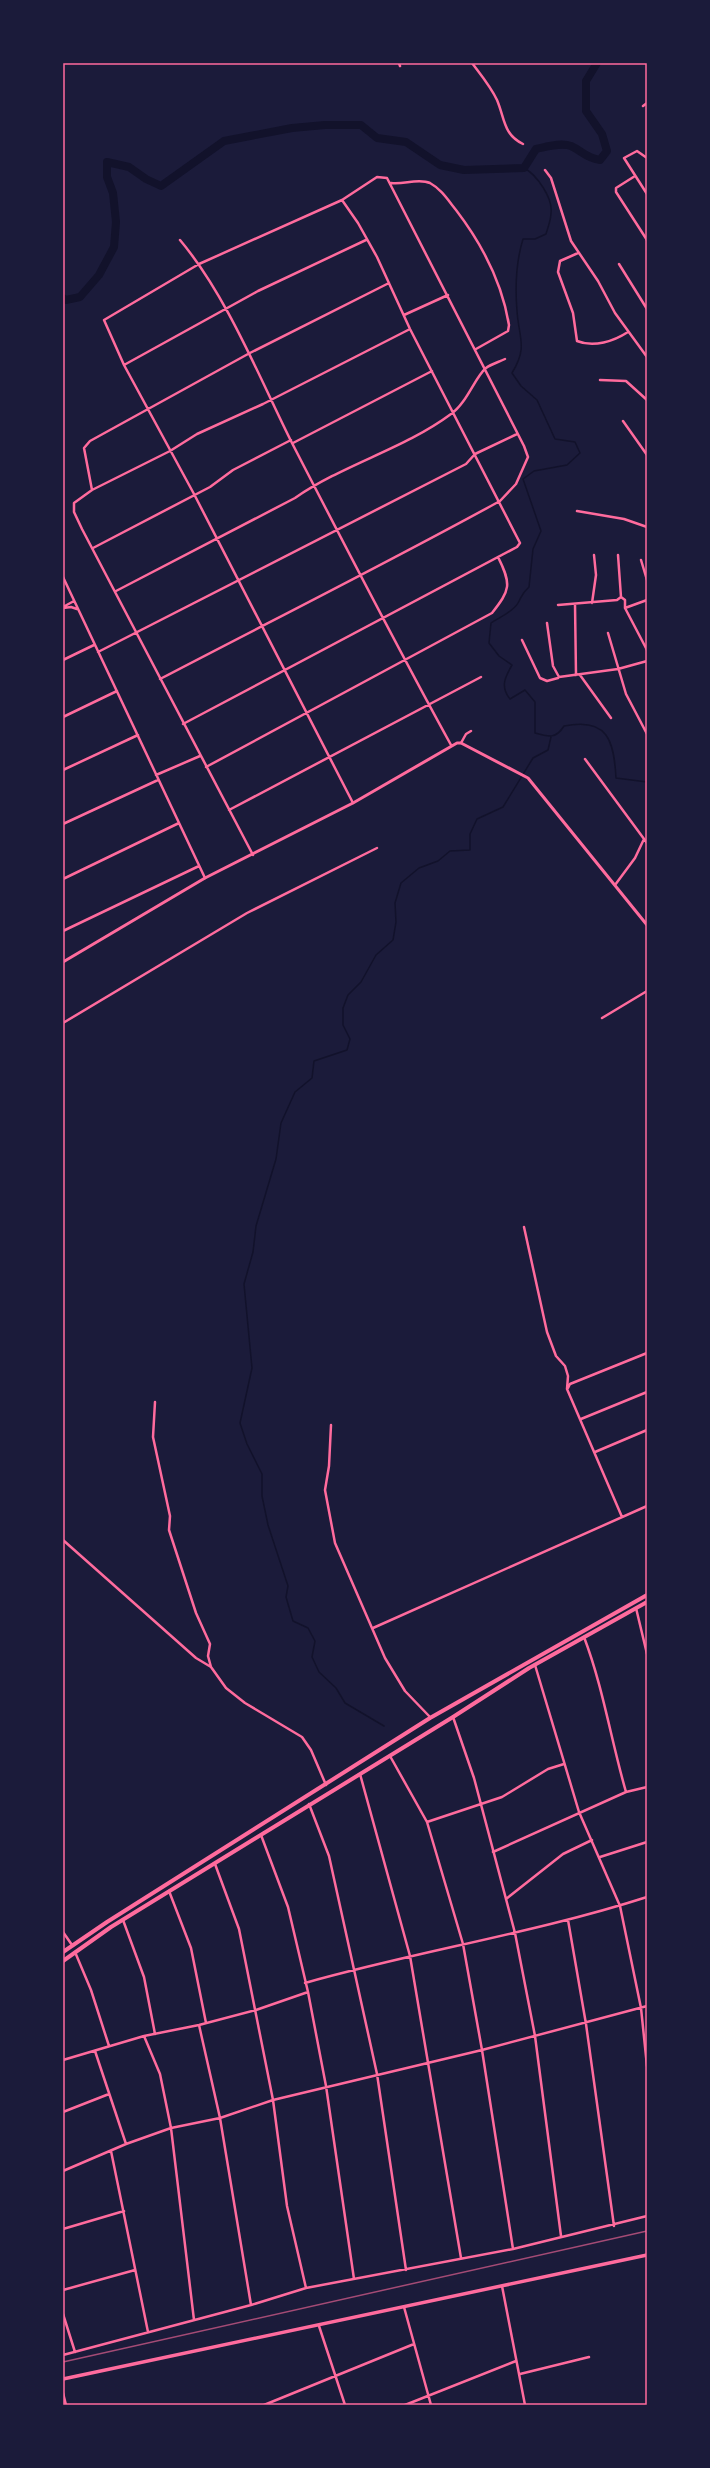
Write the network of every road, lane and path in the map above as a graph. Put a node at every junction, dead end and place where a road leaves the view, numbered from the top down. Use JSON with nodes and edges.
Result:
{"nodes":[{"id":1,"x":472,"y":63,"type":"edge"},
{"id":2,"x":647,"y":103,"type":"edge"},
{"id":3,"x":643,"y":106,"type":"dead end"},
{"id":4,"x":524,"y":144,"type":"dead end"},
{"id":5,"x":647,"y":158,"type":"edge"},
{"id":6,"x":545,"y":170,"type":"dead end"},
{"id":7,"x":635,"y":176,"type":"junction"},
{"id":8,"x":391,"y":183,"type":"junction"},
{"id":9,"x":647,"y":194,"type":"edge"},
{"id":10,"x":342,"y":200,"type":"junction"},
{"id":11,"x":180,"y":240,"type":"dead end"},
{"id":12,"x":366,"y":240,"type":"junction"},
{"id":13,"x":647,"y":240,"type":"edge"},
{"id":14,"x":578,"y":253,"type":"junction"},
{"id":15,"x":199,"y":264,"type":"junction"},
{"id":16,"x":619,"y":264,"type":"dead end"},
{"id":17,"x":389,"y":283,"type":"junction"},
{"id":18,"x":448,"y":295,"type":"junction"},
{"id":19,"x":224,"y":308,"type":"junction"},
{"id":20,"x":647,"y":309,"type":"edge"},
{"id":21,"x":404,"y":315,"type":"junction"},
{"id":22,"x":410,"y":329,"type":"junction"},
{"id":23,"x":628,"y":332,"type":"junction"},
{"id":24,"x":476,"y":348,"type":"junction"},
{"id":25,"x":248,"y":354,"type":"junction"},
{"id":26,"x":647,"y":357,"type":"edge"},
{"id":27,"x":505,"y":359,"type":"dead end"},
{"id":28,"x":124,"y":365,"type":"junction"},
{"id":29,"x":485,"y":368,"type":"junction"},
{"id":30,"x":432,"y":370,"type":"junction"},
{"id":31,"x":600,"y":380,"type":"dead end"},
{"id":32,"x":271,"y":399,"type":"junction"},
{"id":33,"x":647,"y":400,"type":"edge"},
{"id":34,"x":148,"y":408,"type":"junction"},
{"id":35,"x":452,"y":413,"type":"junction"},
{"id":36,"x":623,"y":421,"type":"dead end"},
{"id":37,"x":517,"y":434,"type":"junction"},
{"id":38,"x":292,"y":442,"type":"junction"},
{"id":39,"x":170,"y":451,"type":"junction"},
{"id":40,"x":475,"y":454,"type":"junction"},
{"id":41,"x":647,"y":455,"type":"edge"},
{"id":42,"x":314,"y":484,"type":"junction"},
{"id":43,"x":92,"y":490,"type":"junction"},
{"id":44,"x":194,"y":494,"type":"junction"},
{"id":45,"x":500,"y":501,"type":"junction"},
{"id":46,"x":577,"y":511,"type":"dead end"},
{"id":47,"x":647,"y":527,"type":"edge"},
{"id":48,"x":338,"y":531,"type":"junction"},
{"id":49,"x":217,"y":538,"type":"junction"},
{"id":50,"x":94,"y":548,"type":"junction"},
{"id":51,"x":594,"y":555,"type":"dead end"},
{"id":52,"x":618,"y":555,"type":"dead end"},
{"id":53,"x":498,"y":557,"type":"junction"},
{"id":54,"x":641,"y":560,"type":"dead end"},
{"id":55,"x":362,"y":575,"type":"junction"},
{"id":56,"x":63,"y":577,"type":"edge"},
{"id":57,"x":237,"y":580,"type":"junction"},
{"id":58,"x":647,"y":580,"type":"edge"},
{"id":59,"x":116,"y":591,"type":"junction"},
{"id":60,"x":621,"y":597,"type":"junction"},
{"id":61,"x":647,"y":600,"type":"edge"},
{"id":62,"x":74,"y":601,"type":"junction"},
{"id":63,"x":592,"y":603,"type":"junction"},
{"id":64,"x":575,"y":604,"type":"junction"},
{"id":65,"x":558,"y":605,"type":"dead end"},
{"id":66,"x":63,"y":607,"type":"edge"},
{"id":67,"x":625,"y":608,"type":"junction"},
{"id":68,"x":77,"y":610,"type":"junction"},
{"id":69,"x":384,"y":617,"type":"junction"},
{"id":70,"x":547,"y":623,"type":"dead end"},
{"id":71,"x":260,"y":626,"type":"junction"},
{"id":72,"x":137,"y":633,"type":"junction"},
{"id":73,"x":608,"y":633,"type":"dead end"},
{"id":74,"x":522,"y":640,"type":"dead end"},
{"id":75,"x":94,"y":646,"type":"junction"},
{"id":76,"x":647,"y":650,"type":"edge"},
{"id":77,"x":98,"y":652,"type":"junction"},
{"id":78,"x":63,"y":660,"type":"edge"},
{"id":79,"x":647,"y":660,"type":"edge"},
{"id":80,"x":406,"y":661,"type":"junction"},
{"id":81,"x":618,"y":669,"type":"junction"},
{"id":82,"x":285,"y":670,"type":"junction"},
{"id":83,"x":576,"y":675,"type":"junction"},
{"id":84,"x":580,"y":675,"type":"junction"},
{"id":85,"x":481,"y":677,"type":"dead end"},
{"id":86,"x":559,"y":678,"type":"junction"},
{"id":87,"x":160,"y":679,"type":"junction"},
{"id":88,"x":117,"y":691,"type":"junction"},
{"id":89,"x":428,"y":704,"type":"junction"},
{"id":90,"x":307,"y":714,"type":"junction"},
{"id":91,"x":63,"y":717,"type":"edge"},
{"id":92,"x":611,"y":718,"type":"dead end"},
{"id":93,"x":183,"y":724,"type":"junction"},
{"id":94,"x":471,"y":730,"type":"dead end"},
{"id":95,"x":647,"y":734,"type":"edge"},
{"id":96,"x":138,"y":736,"type":"junction"},
{"id":97,"x":461,"y":743,"type":"junction"},
{"id":98,"x":451,"y":745,"type":"junction"},
{"id":99,"x":200,"y":756,"type":"junction"},
{"id":100,"x":329,"y":758,"type":"junction"},
{"id":101,"x":585,"y":759,"type":"dead end"},
{"id":102,"x":206,"y":766,"type":"junction"},
{"id":103,"x":63,"y":770,"type":"edge"},
{"id":104,"x":156,"y":775,"type":"junction"},
{"id":105,"x":158,"y":780,"type":"junction"},
{"id":106,"x":353,"y":803,"type":"junction"},
{"id":107,"x":229,"y":810,"type":"junction"},
{"id":108,"x":179,"y":823,"type":"junction"},
{"id":109,"x":63,"y":824,"type":"edge"},
{"id":110,"x":644,"y":839,"type":"junction"},
{"id":111,"x":647,"y":843,"type":"edge"},
{"id":112,"x":377,"y":848,"type":"dead end"},
{"id":113,"x":253,"y":854,"type":"junction"},
{"id":114,"x":199,"y":866,"type":"junction"},
{"id":115,"x":205,"y":878,"type":"junction"},
{"id":116,"x":63,"y":879,"type":"edge"},
{"id":117,"x":614,"y":886,"type":"junction"},
{"id":118,"x":647,"y":925,"type":"edge"},
{"id":119,"x":63,"y":931,"type":"edge"},
{"id":120,"x":63,"y":962,"type":"edge"},
{"id":121,"x":647,"y":991,"type":"edge"},
{"id":122,"x":602,"y":1018,"type":"dead end"},
{"id":123,"x":63,"y":1023,"type":"edge"},
{"id":124,"x":524,"y":1227,"type":"dead end"},
{"id":125,"x":647,"y":1353,"type":"edge"},
{"id":126,"x":567,"y":1388,"type":"junction"},
{"id":127,"x":647,"y":1392,"type":"edge"},
{"id":128,"x":155,"y":1402,"type":"dead end"},
{"id":129,"x":581,"y":1419,"type":"junction"},
{"id":130,"x":331,"y":1425,"type":"dead end"},
{"id":131,"x":647,"y":1430,"type":"edge"},
{"id":132,"x":594,"y":1452,"type":"junction"},
{"id":133,"x":647,"y":1506,"type":"edge"},
{"id":134,"x":622,"y":1517,"type":"junction"},
{"id":135,"x":63,"y":1540,"type":"edge"},
{"id":136,"x":647,"y":1594,"type":"edge"},
{"id":137,"x":647,"y":1602,"type":"edge"},
{"id":138,"x":636,"y":1608,"type":"junction"},
{"id":139,"x":373,"y":1628,"type":"junction"},
{"id":140,"x":584,"y":1637,"type":"junction"},
{"id":141,"x":647,"y":1654,"type":"edge"},
{"id":142,"x":535,"y":1665,"type":"junction"},
{"id":143,"x":211,"y":1667,"type":"junction"},
{"id":144,"x":453,"y":1717,"type":"junction"},
{"id":145,"x":430,"y":1718,"type":"junction"},
{"id":146,"x":390,"y":1755,"type":"junction"},
{"id":147,"x":564,"y":1764,"type":"junction"},
{"id":148,"x":360,"y":1773,"type":"junction"},
{"id":149,"x":326,"y":1785,"type":"junction"},
{"id":150,"x":647,"y":1787,"type":"edge"},
{"id":151,"x":626,"y":1792,"type":"junction"},
{"id":152,"x":309,"y":1804,"type":"junction"},
{"id":153,"x":481,"y":1804,"type":"junction"},
{"id":154,"x":579,"y":1812,"type":"junction"},
{"id":155,"x":427,"y":1822,"type":"junction"},
{"id":156,"x":261,"y":1835,"type":"junction"},
{"id":157,"x":592,"y":1840,"type":"junction"},
{"id":158,"x":647,"y":1842,"type":"edge"},
{"id":159,"x":494,"y":1852,"type":"junction"},
{"id":160,"x":600,"y":1857,"type":"junction"},
{"id":161,"x":215,"y":1864,"type":"junction"},
{"id":162,"x":169,"y":1891,"type":"junction"},
{"id":163,"x":647,"y":1897,"type":"edge"},
{"id":164,"x":506,"y":1899,"type":"junction"},
{"id":165,"x":620,"y":1906,"type":"junction"},
{"id":166,"x":123,"y":1920,"type":"junction"},
{"id":167,"x":568,"y":1920,"type":"junction"},
{"id":168,"x":63,"y":1932,"type":"edge"},
{"id":169,"x":516,"y":1933,"type":"junction"},
{"id":170,"x":463,"y":1944,"type":"junction"},
{"id":171,"x":72,"y":1945,"type":"junction"},
{"id":172,"x":63,"y":1952,"type":"edge"},
{"id":173,"x":75,"y":1952,"type":"junction"},
{"id":174,"x":410,"y":1956,"type":"junction"},
{"id":175,"x":63,"y":1961,"type":"edge"},
{"id":176,"x":355,"y":1969,"type":"junction"},
{"id":177,"x":305,"y":1984,"type":"junction"},
{"id":178,"x":308,"y":1992,"type":"junction"},
{"id":179,"x":647,"y":2006,"type":"edge"},
{"id":180,"x":641,"y":2008,"type":"junction"},
{"id":181,"x":256,"y":2010,"type":"junction"},
{"id":182,"x":206,"y":2023,"type":"junction"},
{"id":183,"x":586,"y":2024,"type":"junction"},
{"id":184,"x":199,"y":2025,"type":"junction"},
{"id":185,"x":155,"y":2034,"type":"junction"},
{"id":186,"x":144,"y":2036,"type":"junction"},
{"id":187,"x":535,"y":2036,"type":"junction"},
{"id":188,"x":109,"y":2046,"type":"junction"},
{"id":189,"x":482,"y":2050,"type":"junction"},
{"id":190,"x":96,"y":2051,"type":"junction"},
{"id":191,"x":63,"y":2060,"type":"edge"},
{"id":192,"x":429,"y":2063,"type":"junction"},
{"id":193,"x":647,"y":2066,"type":"edge"},
{"id":194,"x":377,"y":2074,"type":"junction"},
{"id":195,"x":326,"y":2086,"type":"junction"},
{"id":196,"x":109,"y":2094,"type":"junction"},
{"id":197,"x":273,"y":2100,"type":"junction"},
{"id":198,"x":63,"y":2112,"type":"edge"},
{"id":199,"x":220,"y":2118,"type":"junction"},
{"id":200,"x":171,"y":2128,"type":"junction"},
{"id":201,"x":126,"y":2144,"type":"junction"},
{"id":202,"x":111,"y":2151,"type":"junction"},
{"id":203,"x":63,"y":2171,"type":"edge"},
{"id":204,"x":124,"y":2211,"type":"junction"},
{"id":205,"x":647,"y":2216,"type":"edge"},
{"id":206,"x":614,"y":2226,"type":"junction"},
{"id":207,"x":63,"y":2229,"type":"edge"},
{"id":208,"x":561,"y":2236,"type":"junction"},
{"id":209,"x":513,"y":2248,"type":"junction"},
{"id":210,"x":647,"y":2254,"type":"edge"},
{"id":211,"x":461,"y":2258,"type":"junction"},
{"id":212,"x":135,"y":2270,"type":"junction"},
{"id":213,"x":406,"y":2270,"type":"junction"},
{"id":214,"x":354,"y":2279,"type":"junction"},
{"id":215,"x":501,"y":2286,"type":"junction"},
{"id":216,"x":306,"y":2288,"type":"junction"},
{"id":217,"x":63,"y":2290,"type":"edge"},
{"id":218,"x":251,"y":2306,"type":"junction"},
{"id":219,"x":404,"y":2307,"type":"junction"},
{"id":220,"x":63,"y":2314,"type":"edge"},
{"id":221,"x":194,"y":2320,"type":"junction"},
{"id":222,"x":318,"y":2326,"type":"junction"},
{"id":223,"x":148,"y":2332,"type":"junction"},
{"id":224,"x":414,"y":2344,"type":"junction"},
{"id":225,"x":75,"y":2352,"type":"junction"},
{"id":226,"x":63,"y":2355,"type":"edge"},
{"id":227,"x":588,"y":2357,"type":"dead end"},
{"id":228,"x":516,"y":2361,"type":"junction"},
{"id":229,"x":520,"y":2374,"type":"junction"},
{"id":230,"x":335,"y":2376,"type":"junction"},
{"id":231,"x":63,"y":2379,"type":"edge"},
{"id":232,"x":63,"y":2393,"type":"edge"},
{"id":233,"x":429,"y":2395,"type":"junction"},
{"id":234,"x":66,"y":2405,"type":"edge"},
{"id":235,"x":264,"y":2405,"type":"edge"},
{"id":236,"x":346,"y":2405,"type":"edge"},
{"id":237,"x":405,"y":2405,"type":"edge"},
{"id":238,"x":431,"y":2405,"type":"edge"},
{"id":239,"x":525,"y":2405,"type":"edge"}],
"edges":[{"from":1,"to":4,"type":"street"},
{"from":2,"to":3,"type":"street"},
{"from":5,"to":7,"type":"street"},
{"from":6,"to":14,"type":"street"},
{"from":7,"to":9,"type":"street"},
{"from":7,"to":13,"type":"street"},
{"from":8,"to":10,"type":"street"},
{"from":8,"to":18,"type":"street"},
{"from":8,"to":24,"type":"street"},
{"from":10,"to":12,"type":"street"},
{"from":10,"to":15,"type":"street"},
{"from":11,"to":15,"type":"street"},
{"from":12,"to":17,"type":"street"},
{"from":12,"to":19,"type":"street"},
{"from":14,"to":23,"type":"street"},
{"from":14,"to":23,"type":"street"},
{"from":15,"to":19,"type":"street"},
{"from":15,"to":28,"type":"street"},
{"from":16,"to":20,"type":"street"},
{"from":17,"to":21,"type":"street"},
{"from":17,"to":25,"type":"street"},
{"from":18,"to":21,"type":"street"},
{"from":18,"to":24,"type":"street"},
{"from":19,"to":25,"type":"street"},
{"from":19,"to":28,"type":"street"},
{"from":21,"to":22,"type":"street"},
{"from":22,"to":30,"type":"street"},
{"from":22,"to":32,"type":"street"},
{"from":23,"to":26,"type":"street"},
{"from":24,"to":29,"type":"street"},
{"from":25,"to":32,"type":"street"},
{"from":25,"to":34,"type":"street"},
{"from":27,"to":29,"type":"street"},
{"from":28,"to":34,"type":"street"},
{"from":29,"to":35,"type":"street"},
{"from":29,"to":37,"type":"street"},
{"from":30,"to":35,"type":"street"},
{"from":30,"to":38,"type":"street"},
{"from":31,"to":33,"type":"street"},
{"from":32,"to":38,"type":"street"},
{"from":32,"to":39,"type":"street"},
{"from":34,"to":39,"type":"street"},
{"from":34,"to":43,"type":"street"},
{"from":35,"to":40,"type":"street"},
{"from":35,"to":42,"type":"street"},
{"from":36,"to":41,"type":"street"},
{"from":37,"to":40,"type":"street"},
{"from":37,"to":45,"type":"street"},
{"from":38,"to":42,"type":"street"},
{"from":38,"to":44,"type":"street"},
{"from":39,"to":43,"type":"street"},
{"from":39,"to":44,"type":"street"},
{"from":40,"to":45,"type":"street"},
{"from":40,"to":48,"type":"street"},
{"from":42,"to":48,"type":"street"},
{"from":42,"to":49,"type":"street"},
{"from":43,"to":50,"type":"street"},
{"from":44,"to":49,"type":"street"},
{"from":44,"to":50,"type":"street"},
{"from":45,"to":53,"type":"street"},
{"from":45,"to":55,"type":"street"},
{"from":46,"to":47,"type":"street"},
{"from":48,"to":55,"type":"street"},
{"from":48,"to":57,"type":"street"},
{"from":49,"to":57,"type":"street"},
{"from":49,"to":59,"type":"street"},
{"from":50,"to":59,"type":"street"},
{"from":51,"to":63,"type":"street"},
{"from":52,"to":60,"type":"street"},
{"from":53,"to":69,"type":"street"},
{"from":53,"to":80,"type":"street"},
{"from":54,"to":58,"type":"street"},
{"from":55,"to":69,"type":"street"},
{"from":55,"to":71,"type":"street"},
{"from":56,"to":62,"type":"street"},
{"from":57,"to":71,"type":"street"},
{"from":57,"to":72,"type":"street"},
{"from":59,"to":72,"type":"street"},
{"from":60,"to":63,"type":"street"},
{"from":60,"to":67,"type":"street"},
{"from":61,"to":67,"type":"street"},
{"from":62,"to":66,"type":"street"},
{"from":62,"to":68,"type":"street"},
{"from":63,"to":64,"type":"street"},
{"from":64,"to":65,"type":"street"},
{"from":64,"to":83,"type":"street"},
{"from":66,"to":68,"type":"street"},
{"from":67,"to":76,"type":"street"},
{"from":68,"to":75,"type":"street"},
{"from":69,"to":80,"type":"street"},
{"from":69,"to":82,"type":"street"},
{"from":70,"to":86,"type":"street"},
{"from":71,"to":82,"type":"street"},
{"from":71,"to":87,"type":"street"},
{"from":72,"to":77,"type":"street"},
{"from":72,"to":87,"type":"street"},
{"from":73,"to":81,"type":"street"},
{"from":74,"to":86,"type":"street"},
{"from":75,"to":77,"type":"street"},
{"from":75,"to":78,"type":"street"},
{"from":77,"to":88,"type":"street"},
{"from":79,"to":81,"type":"street"},
{"from":80,"to":89,"type":"street"},
{"from":80,"to":90,"type":"street"},
{"from":81,"to":84,"type":"street"},
{"from":81,"to":95,"type":"street"},
{"from":82,"to":90,"type":"street"},
{"from":82,"to":93,"type":"street"},
{"from":83,"to":84,"type":"street"},
{"from":83,"to":86,"type":"street"},
{"from":84,"to":92,"type":"street"},
{"from":85,"to":89,"type":"street"},
{"from":87,"to":93,"type":"street"},
{"from":88,"to":91,"type":"street"},
{"from":88,"to":96,"type":"street"},
{"from":89,"to":98,"type":"street"},
{"from":89,"to":100,"type":"street"},
{"from":90,"to":100,"type":"street"},
{"from":90,"to":102,"type":"street"},
{"from":93,"to":99,"type":"street"},
{"from":94,"to":97,"type":"street"},
{"from":96,"to":103,"type":"street"},
{"from":96,"to":104,"type":"street"},
{"from":97,"to":98,"type":"street"},
{"from":97,"to":117,"type":"street"},
{"from":98,"to":106,"type":"street"},
{"from":99,"to":102,"type":"street"},
{"from":99,"to":104,"type":"street"},
{"from":100,"to":106,"type":"street"},
{"from":100,"to":107,"type":"street"},
{"from":101,"to":110,"type":"street"},
{"from":102,"to":107,"type":"street"},
{"from":104,"to":105,"type":"street"},
{"from":105,"to":108,"type":"street"},
{"from":105,"to":109,"type":"street"},
{"from":106,"to":113,"type":"street"},
{"from":107,"to":113,"type":"street"},
{"from":108,"to":114,"type":"street"},
{"from":108,"to":116,"type":"street"},
{"from":110,"to":111,"type":"street"},
{"from":110,"to":117,"type":"street"},
{"from":112,"to":123,"type":"street"},
{"from":113,"to":115,"type":"street"},
{"from":114,"to":115,"type":"street"},
{"from":114,"to":119,"type":"street"},
{"from":115,"to":120,"type":"street"},
{"from":117,"to":118,"type":"street"},
{"from":121,"to":122,"type":"street"},
{"from":124,"to":126,"type":"street"},
{"from":125,"to":126,"type":"street"},
{"from":126,"to":129,"type":"street"},
{"from":127,"to":129,"type":"street"},
{"from":128,"to":143,"type":"street"},
{"from":129,"to":132,"type":"street"},
{"from":130,"to":139,"type":"street"},
{"from":131,"to":132,"type":"street"},
{"from":132,"to":134,"type":"street"},
{"from":133,"to":134,"type":"street"},
{"from":134,"to":139,"type":"street"},
{"from":135,"to":143,"type":"street"},
{"from":136,"to":145,"type":"highway"},
{"from":137,"to":138,"type":"highway"},
{"from":138,"to":140,"type":"highway"},
{"from":138,"to":141,"type":"street"},
{"from":139,"to":145,"type":"street"},
{"from":140,"to":142,"type":"highway"},
{"from":140,"to":151,"type":"street"},
{"from":142,"to":144,"type":"highway"},
{"from":142,"to":147,"type":"street"},
{"from":143,"to":149,"type":"street"},
{"from":144,"to":146,"type":"highway"},
{"from":144,"to":153,"type":"street"},
{"from":145,"to":149,"type":"highway"},
{"from":146,"to":148,"type":"highway"},
{"from":146,"to":155,"type":"street"},
{"from":147,"to":153,"type":"street"},
{"from":147,"to":154,"type":"street"},
{"from":148,"to":152,"type":"highway"},
{"from":148,"to":174,"type":"street"},
{"from":149,"to":171,"type":"highway"},
{"from":150,"to":151,"type":"street"},
{"from":151,"to":154,"type":"street"},
{"from":152,"to":156,"type":"highway"},
{"from":152,"to":176,"type":"street"},
{"from":153,"to":155,"type":"street"},
{"from":153,"to":159,"type":"street"},
{"from":154,"to":157,"type":"street"},
{"from":154,"to":159,"type":"street"},
{"from":155,"to":170,"type":"street"},
{"from":156,"to":161,"type":"highway"},
{"from":156,"to":177,"type":"street"},
{"from":157,"to":160,"type":"street"},
{"from":157,"to":164,"type":"street"},
{"from":158,"to":160,"type":"street"},
{"from":159,"to":164,"type":"street"},
{"from":160,"to":165,"type":"street"},
{"from":161,"to":162,"type":"highway"},
{"from":161,"to":181,"type":"street"},
{"from":162,"to":166,"type":"highway"},
{"from":162,"to":182,"type":"street"},
{"from":163,"to":165,"type":"street"},
{"from":164,"to":169,"type":"street"},
{"from":165,"to":167,"type":"street"},
{"from":165,"to":180,"type":"street"},
{"from":166,"to":173,"type":"highway"},
{"from":166,"to":185,"type":"street"},
{"from":167,"to":169,"type":"street"},
{"from":167,"to":183,"type":"street"},
{"from":168,"to":171,"type":"street"},
{"from":169,"to":170,"type":"street"},
{"from":169,"to":187,"type":"street"},
{"from":170,"to":174,"type":"street"},
{"from":170,"to":189,"type":"street"},
{"from":171,"to":172,"type":"highway"},
{"from":173,"to":175,"type":"highway"},
{"from":173,"to":188,"type":"street"},
{"from":174,"to":176,"type":"street"},
{"from":174,"to":192,"type":"street"},
{"from":176,"to":177,"type":"street"},
{"from":176,"to":194,"type":"street"},
{"from":177,"to":178,"type":"street"},
{"from":178,"to":181,"type":"street"},
{"from":178,"to":195,"type":"street"},
{"from":179,"to":180,"type":"street"},
{"from":180,"to":183,"type":"street"},
{"from":180,"to":193,"type":"street"},
{"from":181,"to":182,"type":"street"},
{"from":181,"to":197,"type":"street"},
{"from":182,"to":184,"type":"street"},
{"from":183,"to":187,"type":"street"},
{"from":183,"to":206,"type":"street"},
{"from":184,"to":185,"type":"street"},
{"from":184,"to":199,"type":"street"},
{"from":185,"to":186,"type":"street"},
{"from":186,"to":188,"type":"street"},
{"from":186,"to":200,"type":"street"},
{"from":187,"to":189,"type":"street"},
{"from":187,"to":208,"type":"street"},
{"from":188,"to":190,"type":"street"},
{"from":189,"to":192,"type":"street"},
{"from":189,"to":209,"type":"street"},
{"from":190,"to":191,"type":"street"},
{"from":190,"to":196,"type":"street"},
{"from":192,"to":194,"type":"street"},
{"from":192,"to":211,"type":"street"},
{"from":194,"to":195,"type":"street"},
{"from":194,"to":213,"type":"street"},
{"from":195,"to":197,"type":"street"},
{"from":195,"to":214,"type":"street"},
{"from":196,"to":198,"type":"street"},
{"from":196,"to":201,"type":"street"},
{"from":197,"to":199,"type":"street"},
{"from":197,"to":216,"type":"street"},
{"from":199,"to":200,"type":"street"},
{"from":199,"to":218,"type":"street"},
{"from":200,"to":201,"type":"street"},
{"from":200,"to":221,"type":"street"},
{"from":201,"to":202,"type":"street"},
{"from":202,"to":203,"type":"street"},
{"from":202,"to":204,"type":"street"},
{"from":204,"to":207,"type":"street"},
{"from":204,"to":212,"type":"street"},
{"from":205,"to":206,"type":"street"},
{"from":206,"to":208,"type":"street"},
{"from":208,"to":209,"type":"street"},
{"from":209,"to":211,"type":"street"},
{"from":210,"to":215,"type":"main road"},
{"from":211,"to":213,"type":"street"},
{"from":212,"to":217,"type":"street"},
{"from":212,"to":223,"type":"street"},
{"from":213,"to":214,"type":"street"},
{"from":214,"to":216,"type":"street"},
{"from":215,"to":219,"type":"main road"},
{"from":215,"to":228,"type":"street"},
{"from":216,"to":218,"type":"street"},
{"from":218,"to":221,"type":"street"},
{"from":219,"to":222,"type":"main road"},
{"from":219,"to":224,"type":"street"},
{"from":220,"to":225,"type":"street"},
{"from":221,"to":223,"type":"street"},
{"from":222,"to":230,"type":"street"},
{"from":222,"to":231,"type":"main road"},
{"from":223,"to":225,"type":"street"},
{"from":224,"to":230,"type":"street"},
{"from":224,"to":233,"type":"street"},
{"from":225,"to":226,"type":"street"},
{"from":227,"to":229,"type":"street"},
{"from":228,"to":229,"type":"street"},
{"from":228,"to":233,"type":"street"},
{"from":229,"to":239,"type":"street"},
{"from":230,"to":235,"type":"street"},
{"from":230,"to":236,"type":"street"},
{"from":232,"to":234,"type":"street"},
{"from":233,"to":237,"type":"street"},
{"from":233,"to":238,"type":"street"}]}
